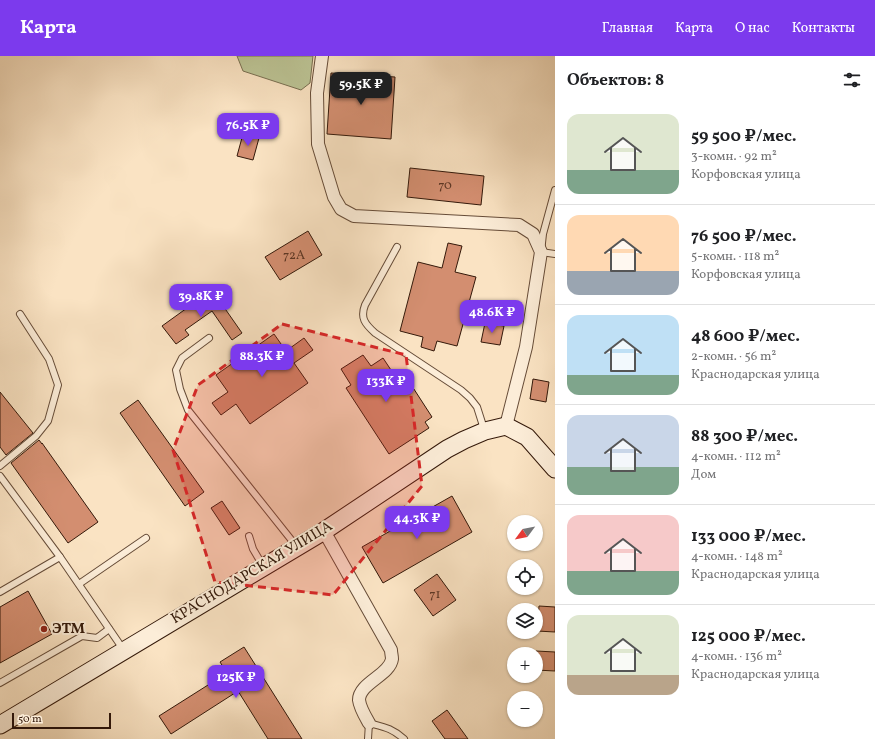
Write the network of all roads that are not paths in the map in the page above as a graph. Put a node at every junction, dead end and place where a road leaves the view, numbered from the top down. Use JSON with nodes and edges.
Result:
{"nodes":[{"id":1,"x":322,"y":56,"type":"edge"},
{"id":2,"x":555,"y":190,"type":"edge"},
{"id":3,"x":397,"y":247,"type":"dead end"},
{"id":4,"x":541,"y":252,"type":"junction"},
{"id":5,"x":555,"y":254,"type":"edge"},
{"id":6,"x":20,"y":314,"type":"dead end"},
{"id":7,"x":209,"y":338,"type":"dead end"},
{"id":8,"x":506,"y":426,"type":"junction"},
{"id":9,"x":485,"y":431,"type":"junction"},
{"id":10,"x":0,"y":466,"type":"edge"},
{"id":11,"x":555,"y":469,"type":"edge"},
{"id":12,"x":0,"y":476,"type":"edge"},
{"id":13,"x":324,"y":531,"type":"junction"},
{"id":14,"x":249,"y":536,"type":"dead end"},
{"id":15,"x":146,"y":538,"type":"dead end"},
{"id":16,"x":296,"y":547,"type":"junction"},
{"id":17,"x":60,"y":557,"type":"junction"},
{"id":18,"x":263,"y":567,"type":"junction"},
{"id":19,"x":79,"y":584,"type":"junction"},
{"id":20,"x":0,"y":592,"type":"edge"},
{"id":21,"x":109,"y":628,"type":"junction"},
{"id":22,"x":124,"y":650,"type":"junction"},
{"id":23,"x":0,"y":683,"type":"edge"},
{"id":24,"x":369,"y":723,"type":"junction"},
{"id":25,"x":0,"y":725,"type":"edge"},
{"id":26,"x":368,"y":739,"type":"edge"},
{"id":27,"x":404,"y":739,"type":"edge"}],
"edges":[{"from":1,"to":4,"type":"street"},
{"from":2,"to":4,"type":"lane"},
{"from":3,"to":9,"type":"lane"},
{"from":4,"to":5,"type":"lane"},
{"from":4,"to":8,"type":"street"},
{"from":6,"to":10,"type":"lane"},
{"from":7,"to":16,"type":"lane"},
{"from":8,"to":9,"type":"street","name":"КРАСНОДАРСКАЯ УЛИЦА"},
{"from":8,"to":11,"type":"street"},
{"from":9,"to":13,"type":"street","name":"КРАСНОДАРСКАЯ УЛИЦА"},
{"from":12,"to":17,"type":"lane"},
{"from":13,"to":16,"type":"street","name":"КРАСНОДАРСКАЯ УЛИЦА"},
{"from":13,"to":24,"type":"street"},
{"from":14,"to":18,"type":"lane"},
{"from":15,"to":19,"type":"lane"},
{"from":16,"to":18,"type":"street","name":"КРАСНОДАРСКАЯ УЛИЦА"},
{"from":17,"to":19,"type":"lane"},
{"from":17,"to":20,"type":"lane"},
{"from":18,"to":22,"type":"street","name":"КРАСНОДАРСКАЯ УЛИЦА"},
{"from":19,"to":21,"type":"lane"},
{"from":21,"to":22,"type":"lane"},
{"from":21,"to":23,"type":"lane"},
{"from":22,"to":25,"type":"street","name":"КРАСНОДАРСКАЯ УЛИЦА"},
{"from":24,"to":26,"type":"lane"},
{"from":24,"to":27,"type":"lane"}]}
